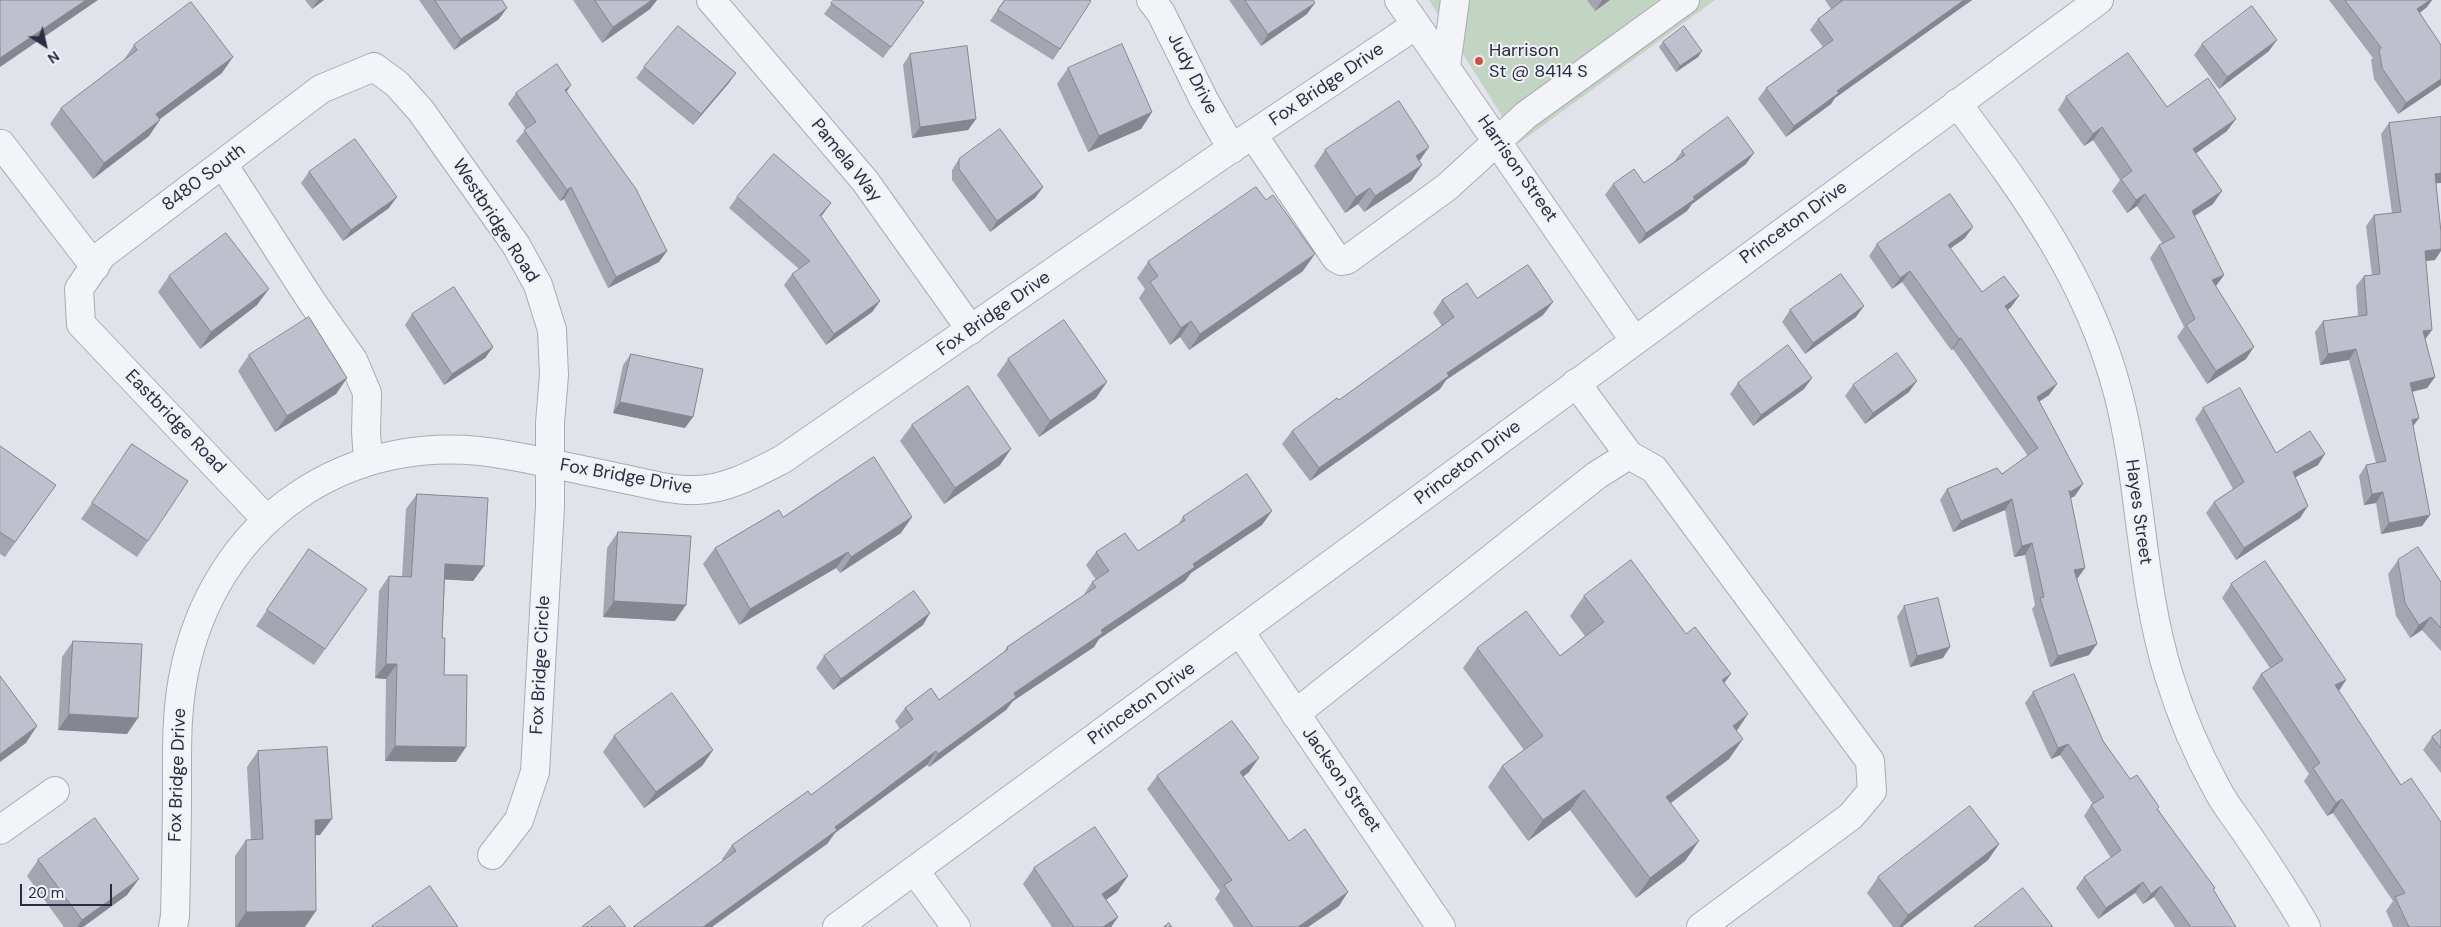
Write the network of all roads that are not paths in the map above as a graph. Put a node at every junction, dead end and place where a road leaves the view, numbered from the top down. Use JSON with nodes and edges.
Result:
{"nodes":[{"id":1,"x":711,"y":0,"type":"edge"},
{"id":2,"x":1151,"y":0,"type":"edge"},
{"id":3,"x":1399,"y":0,"type":"edge"},
{"id":4,"x":1455,"y":0,"type":"edge"},
{"id":5,"x":1685,"y":0,"type":"edge"},
{"id":6,"x":2098,"y":0,"type":"edge"},
{"id":7,"x":1416,"y":25,"type":"junction"},
{"id":8,"x":1446,"y":66,"type":"junction"},
{"id":9,"x":374,"y":67,"type":"joint"},
{"id":10,"x":1957,"y":103,"type":"junction"},
{"id":11,"x":1497,"y":140,"type":"junction"},
{"id":12,"x":1243,"y":142,"type":"junction"},
{"id":13,"x":1,"y":144,"type":"edge"},
{"id":14,"x":223,"y":164,"type":"junction"},
{"id":15,"x":94,"y":267,"type":"junction"},
{"id":16,"x":81,"y":324,"type":"joint"},
{"id":17,"x":972,"y":330,"type":"junction"},
{"id":18,"x":1634,"y":340,"type":"junction"},
{"id":19,"x":1576,"y":384,"type":"junction"},
{"id":20,"x":1629,"y":456,"type":"junction"},
{"id":21,"x":368,"y":460,"type":"junction"},
{"id":22,"x":550,"y":464,"type":"junction"},
{"id":23,"x":267,"y":520,"type":"junction"},
{"id":24,"x":1240,"y":632,"type":"junction"},
{"id":25,"x":1295,"y":714,"type":"junction"},
{"id":26,"x":55,"y":791,"type":"dead end"},
{"id":27,"x":0,"y":830,"type":"edge"},
{"id":28,"x":492,"y":855,"type":"dead end"},
{"id":29,"x":915,"y":871,"type":"junction"},
{"id":30,"x":173,"y":927,"type":"edge"},
{"id":31,"x":838,"y":927,"type":"edge"},
{"id":32,"x":956,"y":927,"type":"edge"},
{"id":33,"x":1441,"y":927,"type":"edge"},
{"id":34,"x":1702,"y":927,"type":"edge"},
{"id":35,"x":2306,"y":927,"type":"edge"}],
"edges":[{"from":1,"to":17,"type":"street","name":"Pamela Way"},
{"from":2,"to":12,"type":"street","name":"Judy Drive"},
{"from":3,"to":7,"type":"street","name":"Harrison Street"},
{"from":4,"to":8,"type":"street"},
{"from":5,"to":11,"type":"street"},
{"from":6,"to":10,"type":"street","name":"Princeton Drive"},
{"from":7,"to":8,"type":"street","name":"Harrison Street"},
{"from":7,"to":12,"type":"street","name":"Fox Bridge Drive"},
{"from":8,"to":11,"type":"street","name":"Harrison Street"},
{"from":9,"to":14,"type":"street","name":"8480 South"},
{"from":9,"to":22,"type":"street","name":"Westbridge Road"},
{"from":10,"to":18,"type":"street","name":"Princeton Drive"},
{"from":10,"to":35,"type":"street","name":"Hayes Street"},
{"from":11,"to":12,"type":"street","name":"Judy Drive"},
{"from":11,"to":18,"type":"street","name":"Harrison Street"},
{"from":12,"to":17,"type":"street","name":"Fox Bridge Drive"},
{"from":13,"to":15,"type":"street"},
{"from":14,"to":15,"type":"street","name":"8480 South"},
{"from":14,"to":21,"type":"street"},
{"from":15,"to":16,"type":"street","name":"8480 South"},
{"from":16,"to":23,"type":"street","name":"Eastbridge Road"},
{"from":17,"to":22,"type":"street","name":"Fox Bridge Drive"},
{"from":18,"to":19,"type":"street","name":"Princeton Drive"},
{"from":19,"to":20,"type":"street"},
{"from":19,"to":24,"type":"street","name":"Princeton Drive"},
{"from":20,"to":25,"type":"street"},
{"from":20,"to":34,"type":"street"},
{"from":21,"to":22,"type":"street","name":"Fox Bridge Drive"},
{"from":21,"to":23,"type":"street","name":"Fox Bridge Drive"},
{"from":22,"to":28,"type":"street","name":"Fox Bridge Circle"},
{"from":23,"to":30,"type":"street","name":"Fox Bridge Drive"},
{"from":24,"to":25,"type":"street","name":"Jackson Street"},
{"from":24,"to":29,"type":"street","name":"Princeton Drive"},
{"from":25,"to":33,"type":"street","name":"Jackson Street"},
{"from":26,"to":27,"type":"street"},
{"from":29,"to":31,"type":"street","name":"Princeton Drive"},
{"from":29,"to":32,"type":"street"}]}
